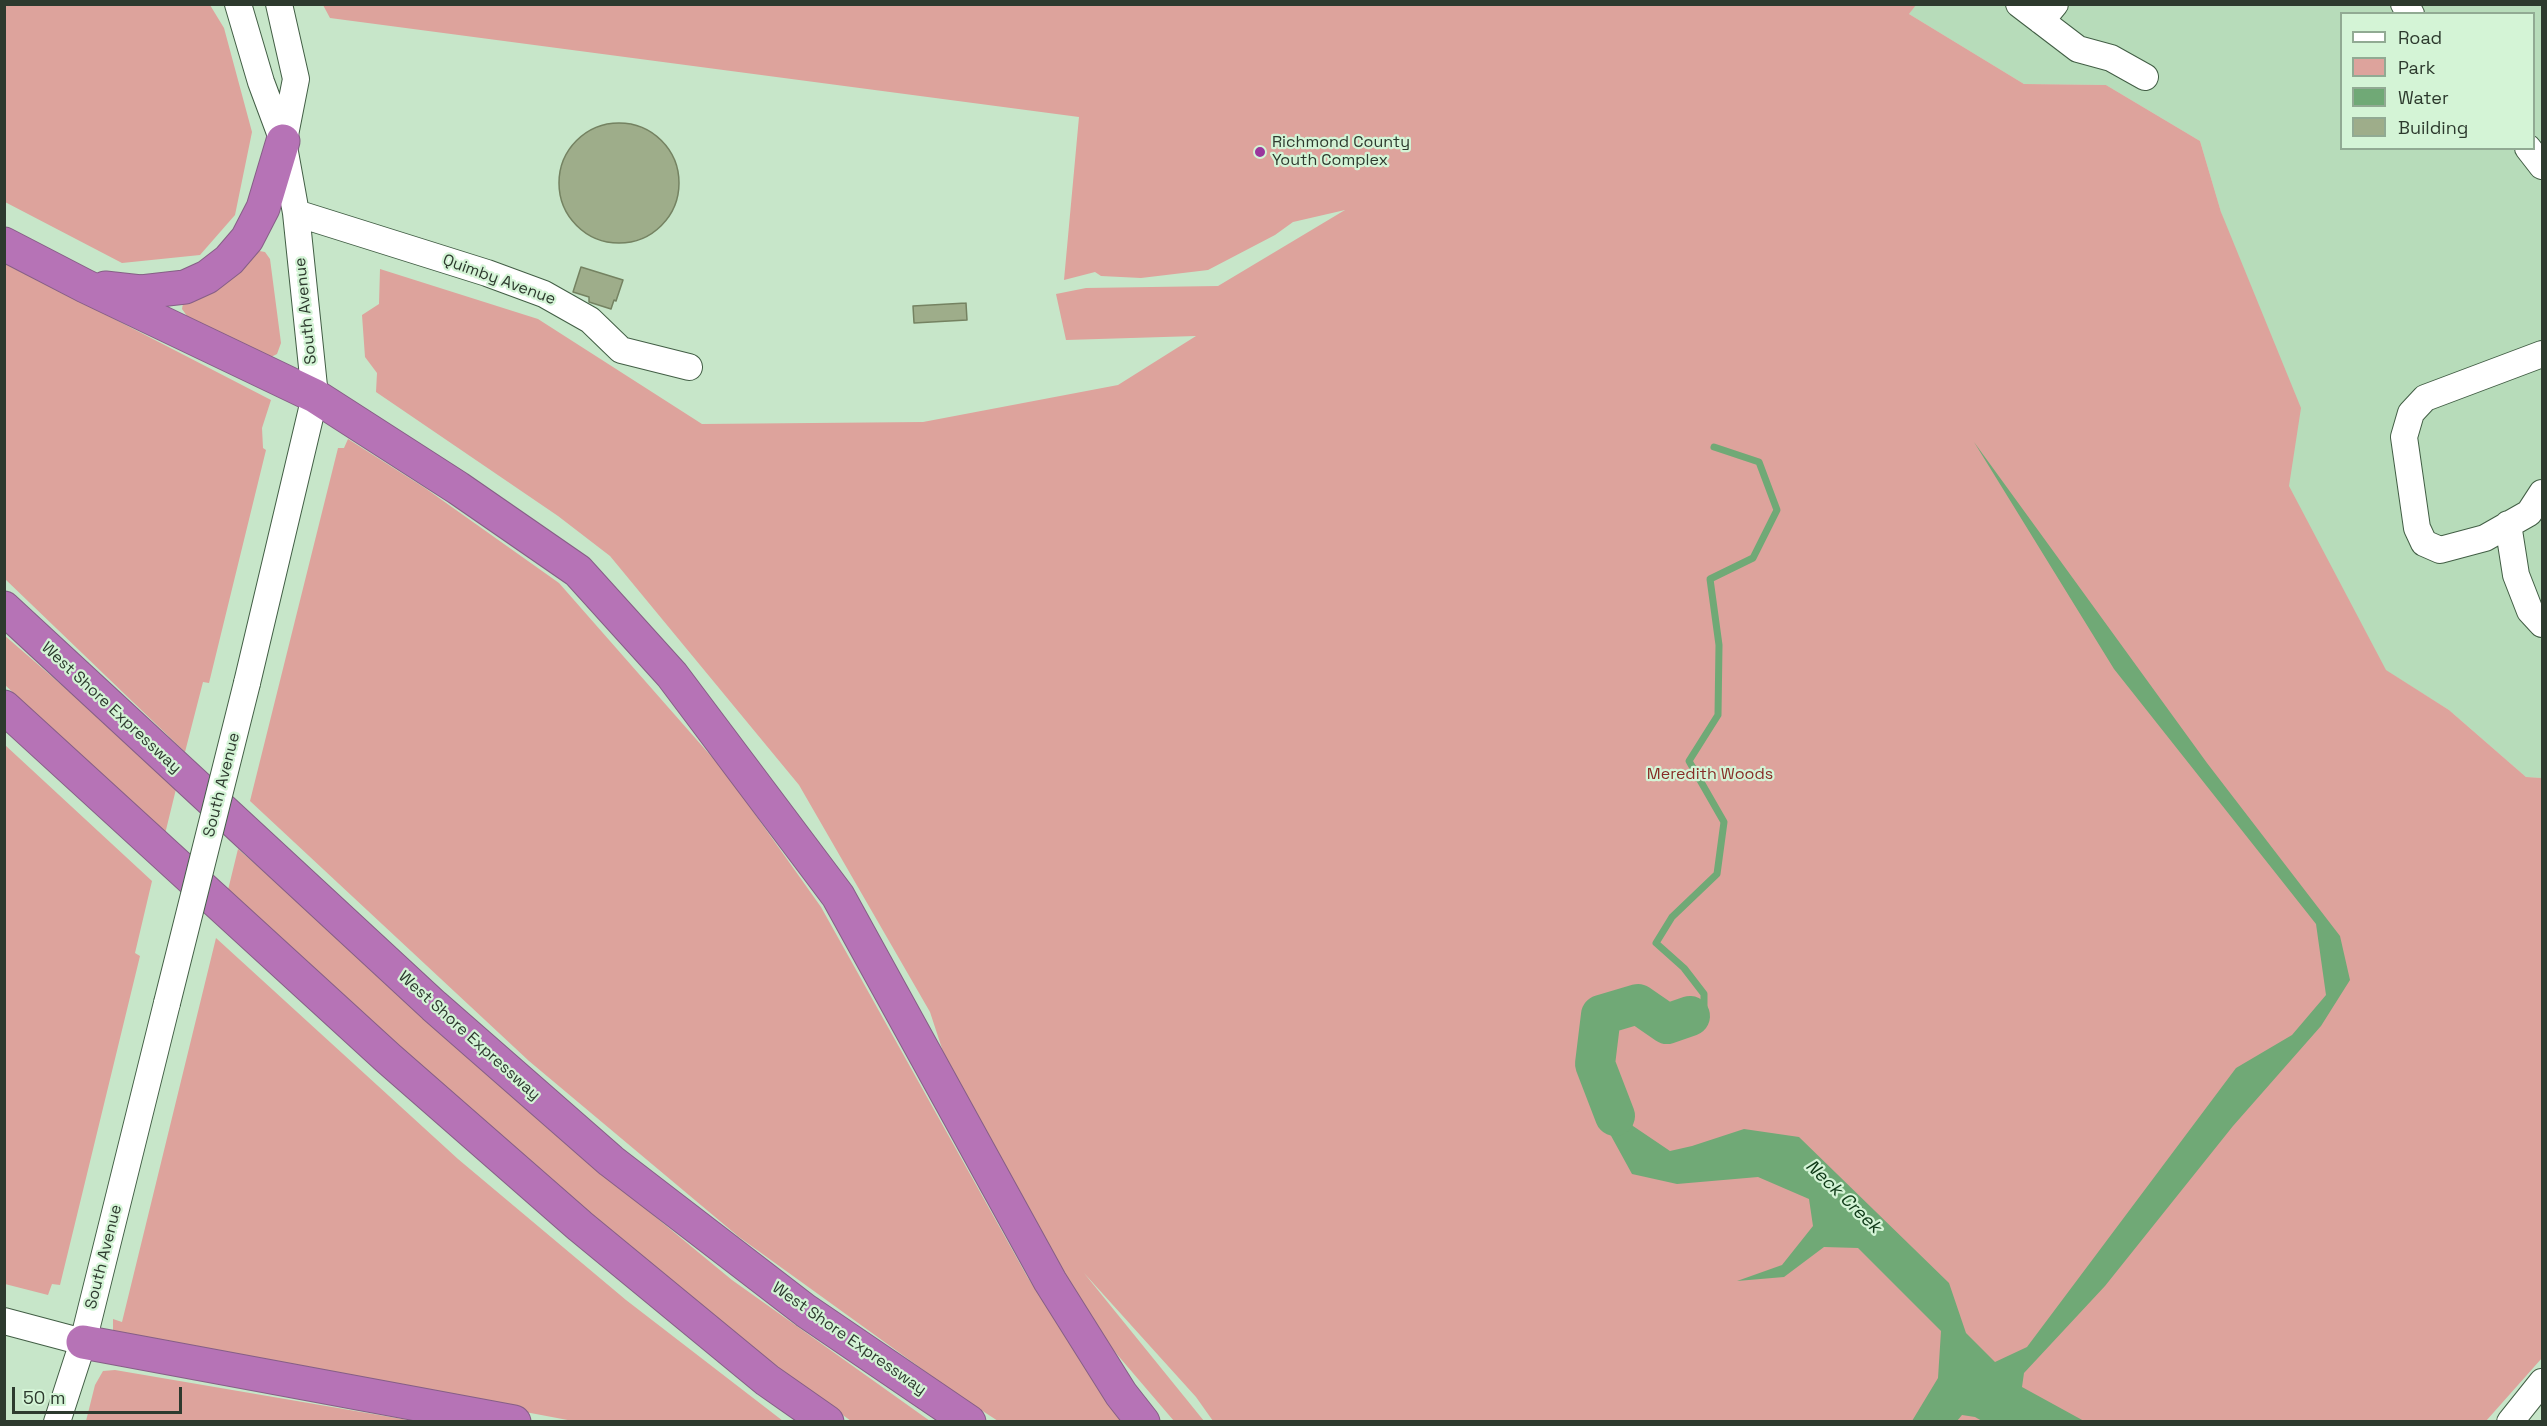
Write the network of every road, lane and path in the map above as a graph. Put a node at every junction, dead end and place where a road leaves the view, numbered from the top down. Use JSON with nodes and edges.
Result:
{"nodes":[{"id":1,"x":238,"y":4,"type":"edge"},
{"id":2,"x":279,"y":4,"type":"edge"},
{"id":3,"x":2019,"y":4,"type":"edge"},
{"id":4,"x":2048,"y":13,"type":"edge"},
{"id":5,"x":2145,"y":77,"type":"dead end"},
{"id":6,"x":284,"y":141,"type":"junction"},
{"id":7,"x":2530,"y":150,"type":"edge"},
{"id":8,"x":2542,"y":166,"type":"edge"},
{"id":9,"x":296,"y":213,"type":"junction"},
{"id":10,"x":4,"y":244,"type":"edge"},
{"id":11,"x":86,"y":286,"type":"junction"},
{"id":12,"x":2542,"y":354,"type":"edge"},
{"id":13,"x":689,"y":367,"type":"dead end"},
{"id":14,"x":315,"y":396,"type":"junction"},
{"id":15,"x":2542,"y":494,"type":"edge"},
{"id":16,"x":2508,"y":524,"type":"junction"},
{"id":17,"x":4,"y":608,"type":"edge"},
{"id":18,"x":2542,"y":624,"type":"edge"},
{"id":19,"x":4,"y":707,"type":"edge"},
{"id":20,"x":4,"y":1322,"type":"edge"},
{"id":21,"x":83,"y":1342,"type":"junction"},
{"id":22,"x":2542,"y":1382,"type":"edge"},
{"id":23,"x":57,"y":1422,"type":"edge"},
{"id":24,"x":514,"y":1422,"type":"edge"},
{"id":25,"x":827,"y":1422,"type":"edge"},
{"id":26,"x":969,"y":1422,"type":"edge"},
{"id":27,"x":1143,"y":1422,"type":"edge"},
{"id":28,"x":2510,"y":1422,"type":"edge"}],
"edges":[{"from":1,"to":6,"type":"street","name":"South Avenue"},
{"from":2,"to":6,"type":"street","name":"South Avenue"},
{"from":3,"to":4,"type":"street"},
{"from":4,"to":5,"type":"street"},
{"from":6,"to":9,"type":"street","name":"South Avenue"},
{"from":6,"to":11,"type":"highway"},
{"from":7,"to":8,"type":"street"},
{"from":9,"to":13,"type":"street","name":"Quimby Avenue"},
{"from":9,"to":14,"type":"street","name":"South Avenue"},
{"from":10,"to":11,"type":"highway"},
{"from":11,"to":14,"type":"highway"},
{"from":12,"to":16,"type":"street"},
{"from":14,"to":21,"type":"street","name":"South Avenue","bridge":true},
{"from":14,"to":27,"type":"highway"},
{"from":15,"to":16,"type":"street"},
{"from":16,"to":18,"type":"street"},
{"from":17,"to":26,"type":"highway","name":"West Shore Expressway"},
{"from":19,"to":25,"type":"highway"},
{"from":20,"to":21,"type":"street"},
{"from":21,"to":23,"type":"street","name":"South Avenue"},
{"from":21,"to":24,"type":"highway"},
{"from":22,"to":28,"type":"street"}]}
